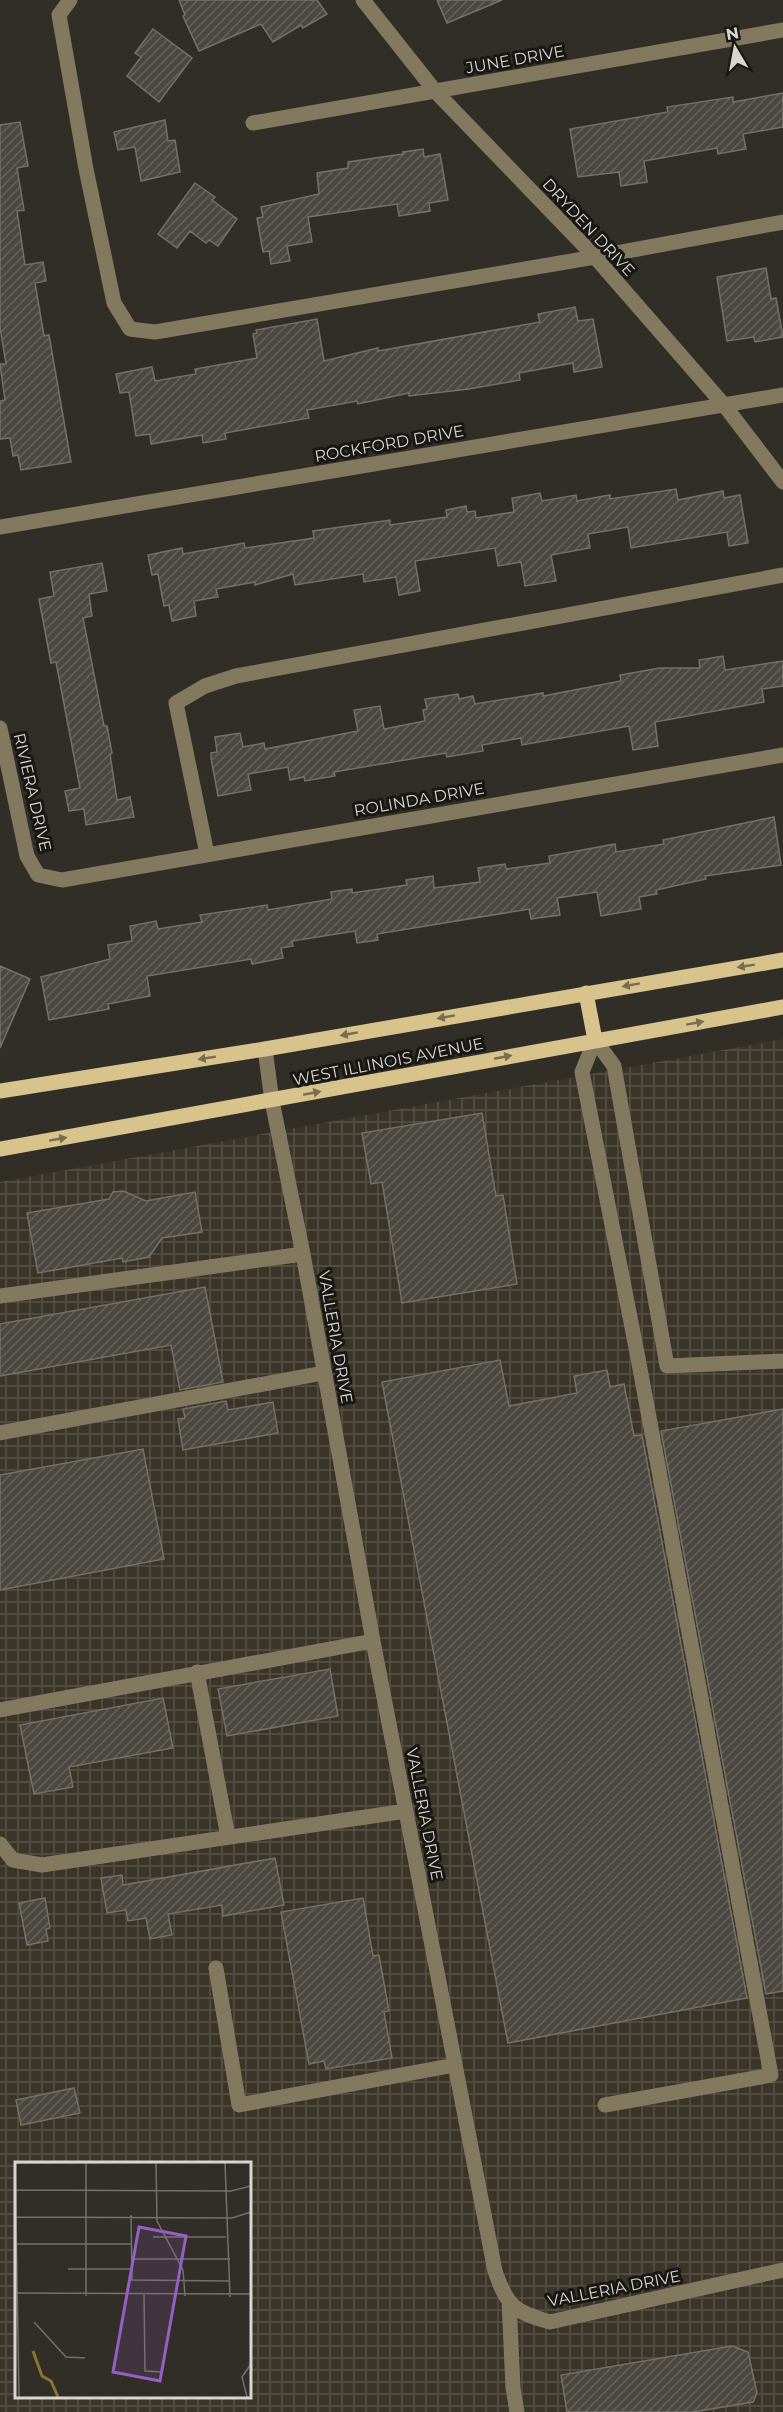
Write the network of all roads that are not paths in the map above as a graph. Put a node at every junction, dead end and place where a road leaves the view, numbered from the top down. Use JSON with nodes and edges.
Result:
{"nodes":[{"id":1,"x":70,"y":0,"type":"edge"},
{"id":2,"x":363,"y":0,"type":"edge"},
{"id":3,"x":783,"y":30,"type":"edge"},
{"id":4,"x":435,"y":91,"type":"junction"},
{"id":5,"x":253,"y":123,"type":"dead end"},
{"id":6,"x":783,"y":222,"type":"edge"},
{"id":7,"x":595,"y":257,"type":"junction"},
{"id":8,"x":783,"y":395,"type":"edge"},
{"id":9,"x":724,"y":405,"type":"junction"},
{"id":10,"x":783,"y":482,"type":"edge"},
{"id":11,"x":0,"y":527,"type":"edge"},
{"id":12,"x":783,"y":575,"type":"edge"},
{"id":13,"x":0,"y":728,"type":"edge"},
{"id":14,"x":783,"y":755,"type":"edge"},
{"id":15,"x":207,"y":854,"type":"junction"},
{"id":16,"x":62,"y":880,"type":"joint"},
{"id":17,"x":783,"y":960,"type":"edge"},
{"id":18,"x":586,"y":993,"type":"junction"},
{"id":19,"x":783,"y":1007,"type":"edge"},
{"id":20,"x":595,"y":1040,"type":"junction"},
{"id":21,"x":265,"y":1049,"type":"junction"},
{"id":22,"x":0,"y":1092,"type":"edge"},
{"id":23,"x":272,"y":1101,"type":"junction"},
{"id":24,"x":0,"y":1149,"type":"edge"},
{"id":25,"x":303,"y":1254,"type":"junction"},
{"id":26,"x":0,"y":1296,"type":"edge"},
{"id":27,"x":783,"y":1361,"type":"edge"},
{"id":28,"x":323,"y":1373,"type":"junction"},
{"id":29,"x":0,"y":1433,"type":"edge"},
{"id":30,"x":373,"y":1641,"type":"junction"},
{"id":31,"x":197,"y":1672,"type":"junction"},
{"id":32,"x":0,"y":1710,"type":"edge"},
{"id":33,"x":406,"y":1811,"type":"junction"},
{"id":34,"x":228,"y":1837,"type":"junction"},
{"id":35,"x":0,"y":1844,"type":"edge"},
{"id":36,"x":13,"y":1860,"type":"junction"},
{"id":37,"x":0,"y":1870,"type":"edge"},
{"id":38,"x":216,"y":1968,"type":"dead end"},
{"id":39,"x":454,"y":2065,"type":"junction"},
{"id":40,"x":604,"y":2105,"type":"dead end"},
{"id":41,"x":783,"y":2270,"type":"edge"},
{"id":42,"x":509,"y":2301,"type":"junction"},
{"id":43,"x":517,"y":2412,"type":"edge"}],
"edges":[{"from":1,"to":7,"type":"street"},
{"from":2,"to":4,"type":"street","name":"DRYDEN DRIVE"},
{"from":3,"to":4,"type":"street","name":"JUNE DRIVE"},
{"from":4,"to":5,"type":"street","name":"JUNE DRIVE"},
{"from":4,"to":7,"type":"street","name":"DRYDEN DRIVE"},
{"from":6,"to":7,"type":"street"},
{"from":7,"to":9,"type":"street","name":"DRYDEN DRIVE"},
{"from":8,"to":9,"type":"street","name":"ROCKFORD DRIVE"},
{"from":9,"to":10,"type":"street","name":"DRYDEN DRIVE"},
{"from":9,"to":11,"type":"street","name":"ROCKFORD DRIVE"},
{"from":12,"to":15,"type":"street"},
{"from":13,"to":16,"type":"street","name":"RIVIERA DRIVE"},
{"from":14,"to":15,"type":"street","name":"ROLINDA DRIVE"},
{"from":15,"to":16,"type":"street","name":"ROLINDA DRIVE"},
{"from":17,"to":18,"type":"main road","name":"WEST ILLINOIS AVENUE","one_way":true},
{"from":18,"to":20,"type":"main road"},
{"from":18,"to":21,"type":"main road","name":"WEST ILLINOIS AVENUE","one_way":true},
{"from":20,"to":19,"type":"main road","name":"WEST ILLINOIS AVENUE","one_way":true},
{"from":23,"to":20,"type":"main road","name":"WEST ILLINOIS AVENUE","one_way":true},
{"from":20,"to":27,"type":"street"},
{"from":20,"to":40,"type":"street"},
{"from":21,"to":22,"type":"main road","name":"WEST ILLINOIS AVENUE","one_way":true},
{"from":21,"to":23,"type":"street","name":"VALLERIA DRIVE"},
{"from":24,"to":23,"type":"main road","name":"WEST ILLINOIS AVENUE","one_way":true},
{"from":23,"to":25,"type":"street","name":"VALLERIA DRIVE"},
{"from":25,"to":26,"type":"street"},
{"from":25,"to":28,"type":"street","name":"VALLERIA DRIVE"},
{"from":28,"to":29,"type":"street"},
{"from":28,"to":30,"type":"street","name":"VALLERIA DRIVE"},
{"from":30,"to":31,"type":"street"},
{"from":30,"to":33,"type":"street","name":"VALLERIA DRIVE"},
{"from":31,"to":32,"type":"street"},
{"from":31,"to":34,"type":"street"},
{"from":33,"to":34,"type":"street"},
{"from":33,"to":39,"type":"street","name":"VALLERIA DRIVE"},
{"from":34,"to":36,"type":"street"},
{"from":35,"to":36,"type":"street"},
{"from":36,"to":37,"type":"street"},
{"from":38,"to":39,"type":"street"},
{"from":39,"to":42,"type":"street","name":"VALLERIA DRIVE"},
{"from":41,"to":42,"type":"street","name":"VALLERIA DRIVE"},
{"from":42,"to":43,"type":"street"}]}
